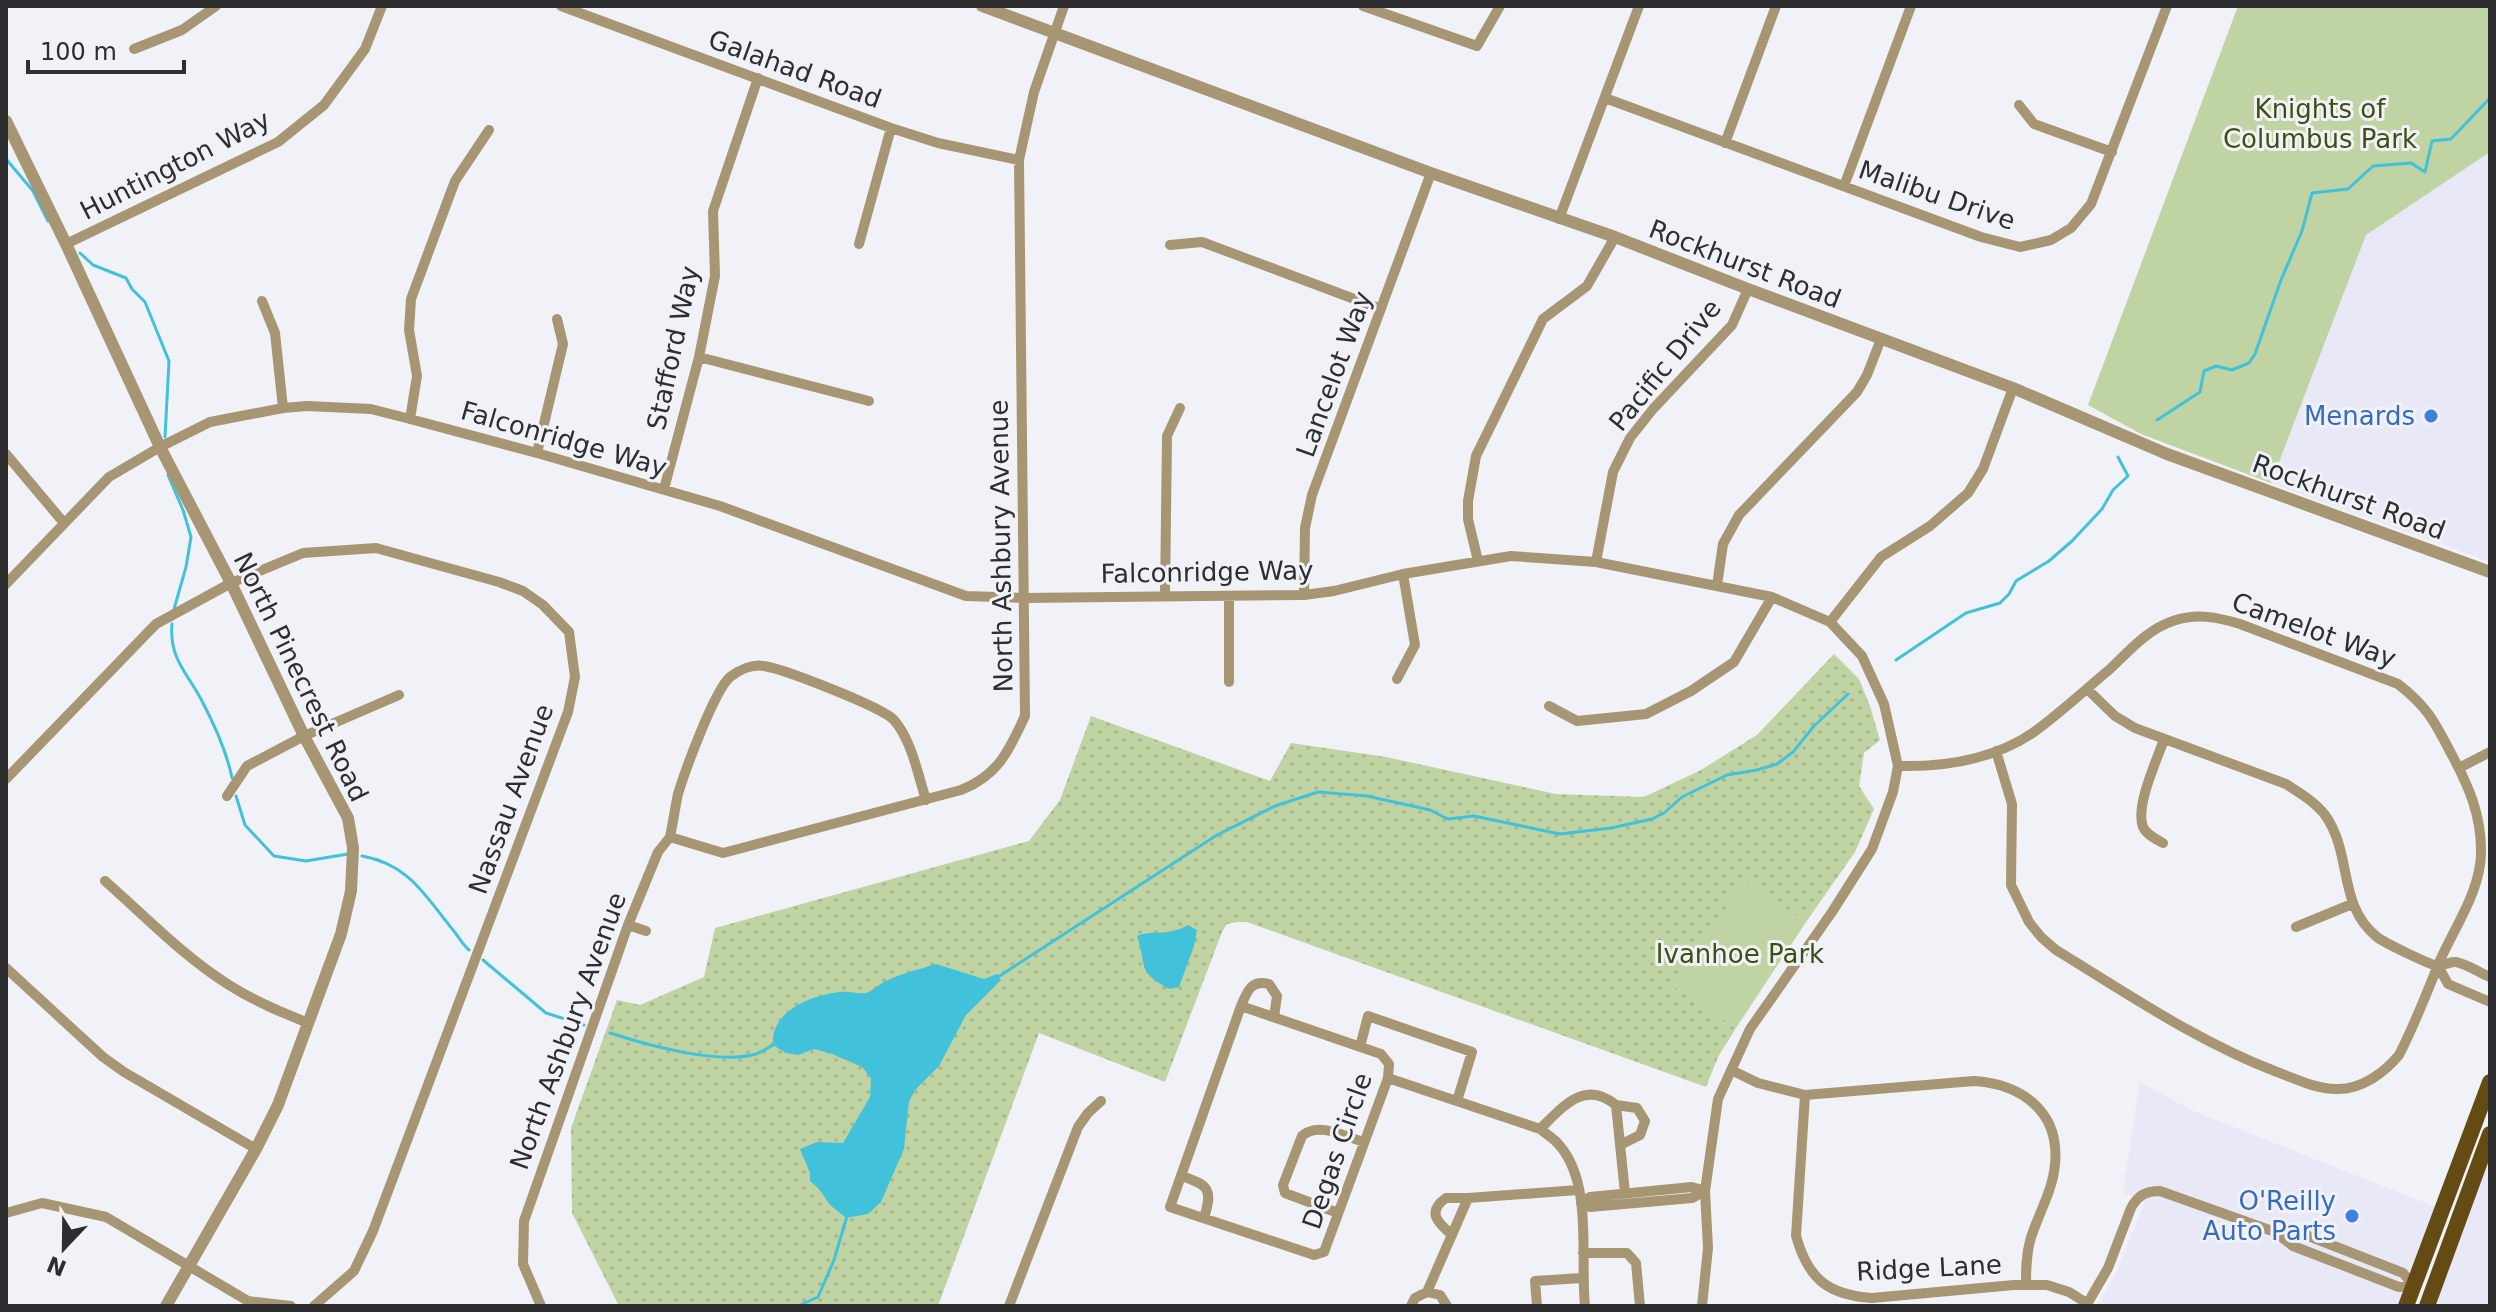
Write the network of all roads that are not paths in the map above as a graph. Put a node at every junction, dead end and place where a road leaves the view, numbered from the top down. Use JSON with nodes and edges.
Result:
{"nodes":[{"id":1,"x":216,"y":6,"type":"edge"},
{"id":2,"x":382,"y":6,"type":"edge"},
{"id":3,"x":561,"y":6,"type":"edge"},
{"id":4,"x":982,"y":6,"type":"edge"},
{"id":5,"x":1064,"y":6,"type":"edge"},
{"id":6,"x":1363,"y":6,"type":"edge"},
{"id":7,"x":1500,"y":6,"type":"edge"},
{"id":8,"x":1639,"y":6,"type":"edge"},
{"id":9,"x":1776,"y":6,"type":"edge"},
{"id":10,"x":1911,"y":6,"type":"edge"},
{"id":11,"x":2167,"y":6,"type":"edge"},
{"id":12,"x":1054,"y":33,"type":"junction"},
{"id":13,"x":134,"y":49,"type":"dead end"},
{"id":14,"x":758,"y":78,"type":"junction"},
{"id":15,"x":1605,"y":98,"type":"junction"},
{"id":16,"x":2019,"y":105,"type":"dead end"},
{"id":17,"x":6,"y":121,"type":"edge"},
{"id":18,"x":891,"y":128,"type":"junction"},
{"id":19,"x":489,"y":130,"type":"dead end"},
{"id":20,"x":1725,"y":143,"type":"junction"},
{"id":21,"x":2112,"y":152,"type":"junction"},
{"id":22,"x":1019,"y":160,"type":"junction"},
{"id":23,"x":1431,"y":173,"type":"junction"},
{"id":24,"x":1844,"y":186,"type":"junction"},
{"id":25,"x":1559,"y":219,"type":"junction"},
{"id":26,"x":1615,"y":237,"type":"junction"},
{"id":27,"x":66,"y":244,"type":"junction"},
{"id":28,"x":859,"y":244,"type":"dead end"},
{"id":29,"x":1170,"y":245,"type":"dead end"},
{"id":30,"x":1748,"y":289,"type":"junction"},
{"id":31,"x":262,"y":301,"type":"dead end"},
{"id":32,"x":1381,"y":309,"type":"junction"},
{"id":33,"x":557,"y":319,"type":"dead end"},
{"id":34,"x":1881,"y":339,"type":"junction"},
{"id":35,"x":699,"y":357,"type":"junction"},
{"id":36,"x":2013,"y":388,"type":"junction"},
{"id":37,"x":869,"y":401,"type":"dead end"},
{"id":38,"x":283,"y":408,"type":"junction"},
{"id":39,"x":1180,"y":408,"type":"dead end"},
{"id":40,"x":410,"y":419,"type":"junction"},
{"id":41,"x":160,"y":447,"type":"junction"},
{"id":42,"x":537,"y":453,"type":"junction"},
{"id":43,"x":6,"y":454,"type":"edge"},
{"id":44,"x":664,"y":489,"type":"junction"},
{"id":45,"x":64,"y":523,"type":"junction"},
{"id":46,"x":1478,"y":561,"type":"junction"},
{"id":47,"x":1596,"y":562,"type":"junction"},
{"id":48,"x":2490,"y":572,"type":"edge"},
{"id":49,"x":1403,"y":574,"type":"junction"},
{"id":50,"x":231,"y":583,"type":"junction"},
{"id":51,"x":6,"y":584,"type":"edge"},
{"id":52,"x":1717,"y":585,"type":"junction"},
{"id":53,"x":1304,"y":595,"type":"junction"},
{"id":54,"x":1165,"y":596,"type":"junction"},
{"id":55,"x":1229,"y":596,"type":"junction"},
{"id":56,"x":1772,"y":597,"type":"junction"},
{"id":57,"x":1023,"y":598,"type":"junction"},
{"id":58,"x":1830,"y":622,"type":"junction"},
{"id":59,"x":1397,"y":679,"type":"dead end"},
{"id":60,"x":1229,"y":682,"type":"dead end"},
{"id":61,"x":2087,"y":689,"type":"junction"},
{"id":62,"x":399,"y":695,"type":"dead end"},
{"id":63,"x":1549,"y":706,"type":"dead end"},
{"id":64,"x":304,"y":736,"type":"junction"},
{"id":65,"x":2164,"y":739,"type":"junction"},
{"id":66,"x":1996,"y":751,"type":"junction"},
{"id":67,"x":2490,"y":752,"type":"edge"},
{"id":68,"x":1898,"y":766,"type":"junction"},
{"id":69,"x":2459,"y":768,"type":"junction"},
{"id":70,"x":6,"y":779,"type":"edge"},
{"id":71,"x":227,"y":796,"type":"dead end"},
{"id":72,"x":926,"y":800,"type":"junction"},
{"id":73,"x":670,"y":837,"type":"junction"},
{"id":74,"x":2163,"y":843,"type":"dead end"},
{"id":75,"x":105,"y":881,"type":"dead end"},
{"id":76,"x":2352,"y":904,"type":"junction"},
{"id":77,"x":628,"y":925,"type":"junction"},
{"id":78,"x":2296,"y":927,"type":"dead end"},
{"id":79,"x":646,"y":931,"type":"dead end"},
{"id":80,"x":2438,"y":966,"type":"junction"},
{"id":81,"x":6,"y":968,"type":"edge"},
{"id":82,"x":2490,"y":977,"type":"edge"},
{"id":83,"x":2490,"y":1002,"type":"edge"},
{"id":84,"x":1241,"y":1006,"type":"junction"},
{"id":85,"x":1274,"y":1017,"type":"junction"},
{"id":86,"x":308,"y":1023,"type":"junction"},
{"id":87,"x":1360,"y":1047,"type":"junction"},
{"id":88,"x":1731,"y":1070,"type":"junction"},
{"id":89,"x":1388,"y":1078,"type":"junction"},
{"id":90,"x":2490,"y":1082,"type":"edge"},
{"id":91,"x":1805,"y":1095,"type":"junction"},
{"id":92,"x":1101,"y":1101,"type":"dead end"},
{"id":93,"x":1457,"y":1101,"type":"junction"},
{"id":94,"x":1616,"y":1105,"type":"junction"},
{"id":95,"x":1540,"y":1129,"type":"junction"},
{"id":96,"x":2490,"y":1134,"type":"edge"},
{"id":97,"x":1364,"y":1142,"type":"junction"},
{"id":98,"x":1620,"y":1145,"type":"junction"},
{"id":99,"x":256,"y":1149,"type":"junction"},
{"id":100,"x":1181,"y":1176,"type":"junction"},
{"id":101,"x":1578,"y":1190,"type":"junction"},
{"id":102,"x":1705,"y":1191,"type":"junction"},
{"id":103,"x":1625,"y":1193,"type":"junction"},
{"id":104,"x":1468,"y":1198,"type":"junction"},
{"id":105,"x":1581,"y":1203,"type":"junction"},
{"id":106,"x":6,"y":1213,"type":"edge"},
{"id":107,"x":1338,"y":1213,"type":"junction"},
{"id":108,"x":1204,"y":1218,"type":"junction"},
{"id":109,"x":1452,"y":1235,"type":"junction"},
{"id":110,"x":1583,"y":1253,"type":"junction"},
{"id":111,"x":190,"y":1266,"type":"junction"},
{"id":112,"x":1582,"y":1278,"type":"junction"},
{"id":113,"x":2026,"y":1285,"type":"junction"},
{"id":114,"x":2414,"y":1286,"type":"junction"},
{"id":115,"x":1427,"y":1292,"type":"junction"},
{"id":116,"x":2087,"y":1305,"type":"edge"},
{"id":117,"x":166,"y":1306,"type":"edge"},
{"id":118,"x":291,"y":1306,"type":"edge"},
{"id":119,"x":314,"y":1306,"type":"edge"},
{"id":120,"x":541,"y":1306,"type":"edge"},
{"id":121,"x":1009,"y":1306,"type":"edge"},
{"id":122,"x":1411,"y":1306,"type":"edge"},
{"id":123,"x":1447,"y":1306,"type":"edge"},
{"id":124,"x":1537,"y":1306,"type":"edge"},
{"id":125,"x":1585,"y":1306,"type":"edge"},
{"id":126,"x":1640,"y":1306,"type":"edge"},
{"id":127,"x":1702,"y":1306,"type":"edge"},
{"id":128,"x":2406,"y":1306,"type":"edge"},
{"id":129,"x":2427,"y":1306,"type":"edge"}],
"edges":[{"from":1,"to":13,"type":"street"},
{"from":2,"to":27,"type":"street","name":"Huntington Way"},
{"from":3,"to":14,"type":"street","name":"Galahad Road"},
{"from":4,"to":12,"type":"street","name":"Rockhurst Road"},
{"from":5,"to":12,"type":"street","name":"North Ashbury Avenue"},
{"from":6,"to":7,"type":"street"},
{"from":8,"to":15,"type":"street"},
{"from":9,"to":20,"type":"street"},
{"from":10,"to":24,"type":"street"},
{"from":11,"to":21,"type":"street","name":"Malibu Drive"},
{"from":12,"to":22,"type":"street","name":"North Ashbury Avenue"},
{"from":12,"to":23,"type":"street","name":"Rockhurst Road"},
{"from":14,"to":18,"type":"street","name":"Galahad Road"},
{"from":14,"to":35,"type":"street","name":"Stafford Way"},
{"from":15,"to":20,"type":"street","name":"Malibu Drive"},
{"from":15,"to":25,"type":"street"},
{"from":16,"to":21,"type":"street"},
{"from":17,"to":27,"type":"street","name":"North Pinecrest Road"},
{"from":18,"to":22,"type":"street","name":"Galahad Road"},
{"from":18,"to":28,"type":"street"},
{"from":19,"to":40,"type":"street"},
{"from":20,"to":24,"type":"street","name":"Malibu Drive"},
{"from":21,"to":24,"type":"street","name":"Malibu Drive"},
{"from":22,"to":57,"type":"street","name":"North Ashbury Avenue"},
{"from":23,"to":25,"type":"street","name":"Rockhurst Road"},
{"from":23,"to":32,"type":"street","name":"Lancelot Way"},
{"from":25,"to":26,"type":"street","name":"Rockhurst Road"},
{"from":26,"to":30,"type":"street","name":"Rockhurst Road"},
{"from":26,"to":46,"type":"street"},
{"from":27,"to":41,"type":"street","name":"North Pinecrest Road"},
{"from":29,"to":32,"type":"street"},
{"from":30,"to":34,"type":"street","name":"Rockhurst Road"},
{"from":30,"to":47,"type":"street","name":"Pacific Drive"},
{"from":31,"to":38,"type":"street"},
{"from":32,"to":53,"type":"street","name":"Lancelot Way"},
{"from":33,"to":42,"type":"street"},
{"from":34,"to":36,"type":"street","name":"Rockhurst Road"},
{"from":34,"to":52,"type":"street"},
{"from":35,"to":37,"type":"street"},
{"from":35,"to":44,"type":"street","name":"Stafford Way"},
{"from":36,"to":48,"type":"street","name":"Rockhurst Road"},
{"from":36,"to":58,"type":"street"},
{"from":38,"to":40,"type":"street","name":"Falconridge Way"},
{"from":38,"to":41,"type":"street","name":"Falconridge Way"},
{"from":39,"to":54,"type":"street"},
{"from":40,"to":42,"type":"street","name":"Falconridge Way"},
{"from":41,"to":45,"type":"street","name":"Falconridge Way"},
{"from":41,"to":50,"type":"street","name":"North Pinecrest Road"},
{"from":42,"to":44,"type":"street","name":"Falconridge Way"},
{"from":43,"to":45,"type":"street"},
{"from":44,"to":57,"type":"street","name":"Falconridge Way"},
{"from":45,"to":51,"type":"street","name":"Falconridge Way"},
{"from":46,"to":47,"type":"street","name":"Falconridge Way"},
{"from":46,"to":49,"type":"street","name":"Falconridge Way"},
{"from":47,"to":52,"type":"street","name":"Falconridge Way"},
{"from":49,"to":53,"type":"street","name":"Falconridge Way"},
{"from":49,"to":59,"type":"street"},
{"from":50,"to":64,"type":"street","name":"North Pinecrest Road"},
{"from":50,"to":70,"type":"street","name":"Nassau Avenue"},
{"from":50,"to":119,"type":"street","name":"Nassau Avenue"},
{"from":52,"to":56,"type":"street","name":"Falconridge Way"},
{"from":53,"to":55,"type":"street","name":"Falconridge Way"},
{"from":54,"to":55,"type":"street","name":"Falconridge Way"},
{"from":54,"to":57,"type":"street","name":"Falconridge Way"},
{"from":55,"to":60,"type":"street"},
{"from":56,"to":58,"type":"street","name":"Falconridge Way"},
{"from":56,"to":63,"type":"street"},
{"from":57,"to":72,"type":"street","name":"North Ashbury Avenue"},
{"from":58,"to":68,"type":"street","name":"Falconridge Way"},
{"from":61,"to":65,"type":"street"},
{"from":61,"to":66,"type":"street","name":"Camelot Way"},
{"from":61,"to":69,"type":"street","name":"Camelot Way"},
{"from":62,"to":64,"type":"street"},
{"from":64,"to":71,"type":"street"},
{"from":64,"to":86,"type":"street","name":"North Pinecrest Road"},
{"from":65,"to":74,"type":"street"},
{"from":65,"to":76,"type":"street"},
{"from":66,"to":68,"type":"street","name":"Camelot Way"},
{"from":66,"to":80,"type":"street","name":"Camelot Way"},
{"from":67,"to":69,"type":"street"},
{"from":68,"to":88,"type":"street","name":"Falconridge Way"},
{"from":69,"to":80,"type":"street","name":"Camelot Way"},
{"from":72,"to":73,"type":"street","name":"North Ashbury Avenue"},
{"from":72,"to":73,"type":"street"},
{"from":73,"to":77,"type":"street","name":"North Ashbury Avenue"},
{"from":75,"to":86,"type":"street"},
{"from":76,"to":78,"type":"street"},
{"from":76,"to":80,"type":"street"},
{"from":77,"to":79,"type":"street"},
{"from":77,"to":120,"type":"street","name":"North Ashbury Avenue"},
{"from":80,"to":82,"type":"street"},
{"from":80,"to":83,"type":"street"},
{"from":81,"to":99,"type":"street"},
{"from":84,"to":85,"type":"street","name":"Degas Circle"},
{"from":84,"to":85,"type":"street"},
{"from":84,"to":100,"type":"street","name":"Degas Circle"},
{"from":85,"to":87,"type":"street","name":"Degas Circle"},
{"from":86,"to":99,"type":"street","name":"North Pinecrest Road"},
{"from":87,"to":89,"type":"street","name":"Degas Circle"},
{"from":87,"to":93,"type":"street"},
{"from":88,"to":91,"type":"street"},
{"from":88,"to":102,"type":"street","name":"Falconridge Way"},
{"from":89,"to":93,"type":"street"},
{"from":89,"to":97,"type":"street","name":"Degas Circle"},
{"from":90,"to":114,"type":"main road"},
{"from":91,"to":113,"type":"street","name":"Ridge Lane"},
{"from":91,"to":113,"type":"street"},
{"from":92,"to":121,"type":"street"},
{"from":93,"to":95,"type":"street"},
{"from":94,"to":95,"type":"street"},
{"from":94,"to":98,"type":"street"},
{"from":94,"to":98,"type":"street"},
{"from":95,"to":101,"type":"street"},
{"from":96,"to":129,"type":"main road"},
{"from":97,"to":107,"type":"street","name":"Degas Circle"},
{"from":97,"to":107,"type":"street"},
{"from":98,"to":103,"type":"street"},
{"from":99,"to":111,"type":"street","name":"North Pinecrest Road"},
{"from":100,"to":108,"type":"street"},
{"from":100,"to":108,"type":"street","name":"Degas Circle"},
{"from":101,"to":104,"type":"street"},
{"from":101,"to":105,"type":"street"},
{"from":102,"to":103,"type":"street"},
{"from":102,"to":105,"type":"street"},
{"from":102,"to":127,"type":"street","name":"Falconridge Way"},
{"from":103,"to":105,"type":"street"},
{"from":104,"to":109,"type":"street"},
{"from":104,"to":109,"type":"street"},
{"from":105,"to":110,"type":"street"},
{"from":106,"to":111,"type":"street"},
{"from":107,"to":108,"type":"street","name":"Degas Circle"},
{"from":109,"to":115,"type":"street"},
{"from":110,"to":112,"type":"street"},
{"from":110,"to":126,"type":"street"},
{"from":111,"to":117,"type":"street","name":"North Pinecrest Road"},
{"from":111,"to":118,"type":"street"},
{"from":112,"to":124,"type":"street"},
{"from":112,"to":125,"type":"street"},
{"from":113,"to":116,"type":"street","name":"Ridge Lane"},
{"from":114,"to":116,"type":"street"},
{"from":114,"to":128,"type":"main road"},
{"from":115,"to":122,"type":"street"},
{"from":115,"to":123,"type":"street"}]}
